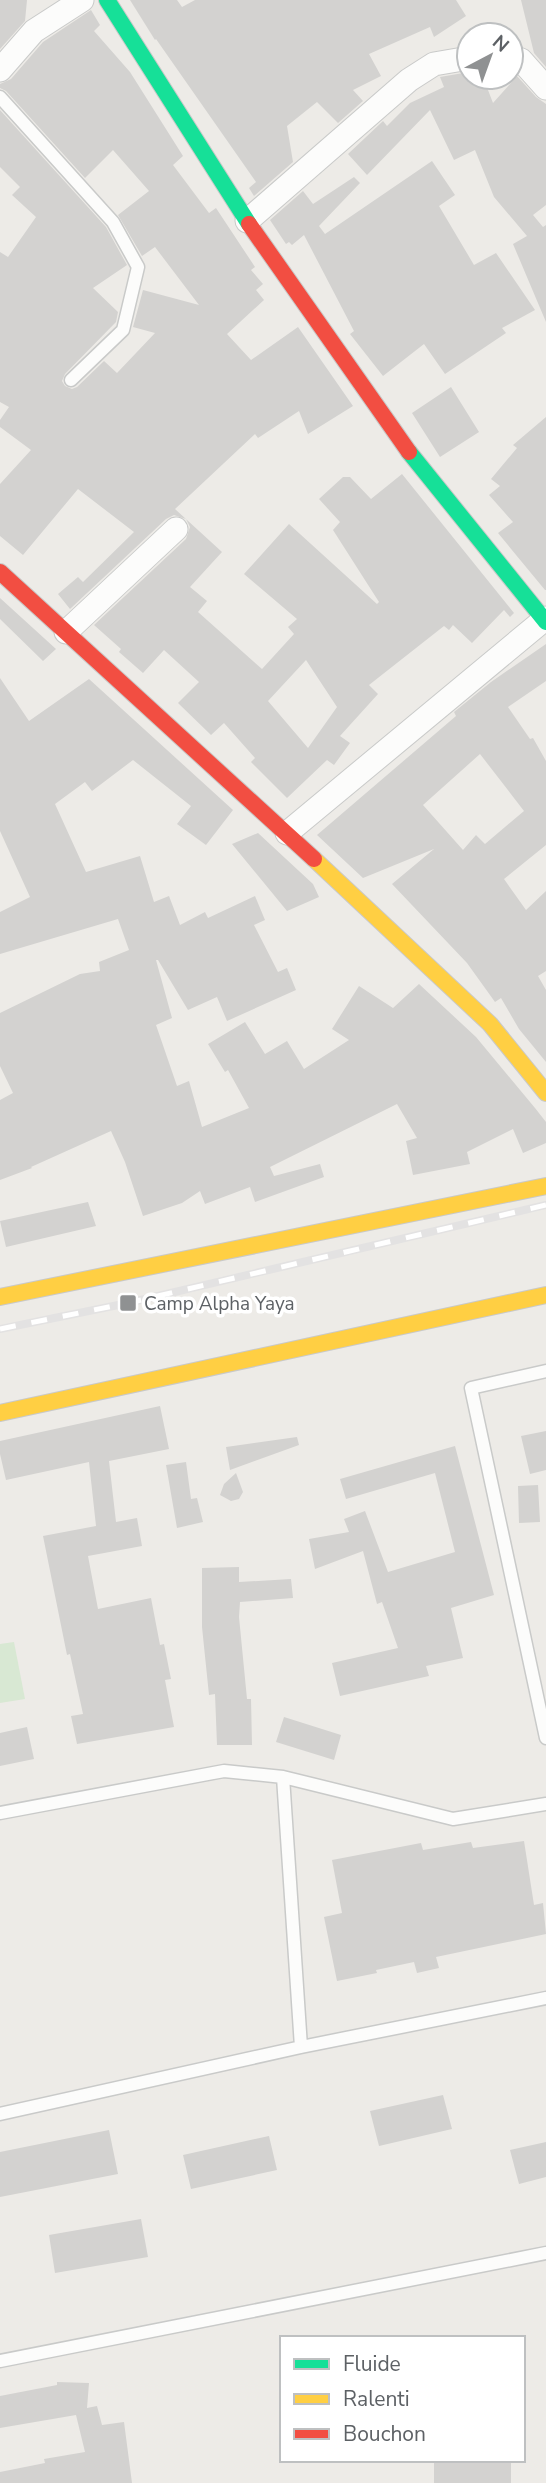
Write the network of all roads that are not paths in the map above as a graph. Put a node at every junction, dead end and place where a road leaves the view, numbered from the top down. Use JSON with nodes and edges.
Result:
{"nodes":[{"id":1,"x":82,"y":0,"type":"edge"},
{"id":2,"x":107,"y":0,"type":"edge"},
{"id":3,"x":455,"y":60,"type":"edge"},
{"id":4,"x":525,"y":64,"type":"edge"},
{"id":5,"x":0,"y":70,"type":"edge"},
{"id":6,"x":546,"y":88,"type":"edge"},
{"id":7,"x":0,"y":97,"type":"edge"},
{"id":8,"x":247,"y":221,"type":"junction"},
{"id":9,"x":71,"y":380,"type":"dead end"},
{"id":10,"x":176,"y":529,"type":"dead end"},
{"id":11,"x":0,"y":572,"type":"edge"},
{"id":12,"x":546,"y":620,"type":"edge"},
{"id":13,"x":66,"y":632,"type":"junction"},
{"id":14,"x":287,"y":833,"type":"junction"},
{"id":15,"x":546,"y":1093,"type":"edge"},
{"id":16,"x":546,"y":1186,"type":"edge"},
{"id":17,"x":546,"y":1295,"type":"edge"},
{"id":18,"x":0,"y":1297,"type":"edge"},
{"id":19,"x":546,"y":1371,"type":"edge"},
{"id":20,"x":0,"y":1413,"type":"edge"},
{"id":21,"x":546,"y":1738,"type":"edge"},
{"id":22,"x":283,"y":1777,"type":"junction"},
{"id":23,"x":546,"y":1804,"type":"edge"},
{"id":24,"x":0,"y":1813,"type":"edge"},
{"id":25,"x":546,"y":1998,"type":"edge"},
{"id":26,"x":301,"y":2047,"type":"junction"},
{"id":27,"x":0,"y":2114,"type":"edge"},
{"id":28,"x":546,"y":2253,"type":"edge"},
{"id":29,"x":0,"y":2361,"type":"edge"}],
"edges":[{"from":1,"to":5,"type":"street"},
{"from":2,"to":8,"type":"street"},
{"from":3,"to":8,"type":"street"},
{"from":4,"to":6,"type":"street"},
{"from":7,"to":9,"type":"lane"},
{"from":8,"to":12,"type":"street"},
{"from":10,"to":13,"type":"street"},
{"from":11,"to":13,"type":"street"},
{"from":12,"to":14,"type":"street"},
{"from":13,"to":14,"type":"street"},
{"from":14,"to":15,"type":"street"},
{"from":16,"to":18,"type":"street"},
{"from":17,"to":20,"type":"street"},
{"from":19,"to":21,"type":"lane"},
{"from":22,"to":23,"type":"lane"},
{"from":22,"to":24,"type":"lane"},
{"from":22,"to":26,"type":"lane"},
{"from":25,"to":26,"type":"lane"},
{"from":26,"to":27,"type":"lane"},
{"from":28,"to":29,"type":"lane"}]}
